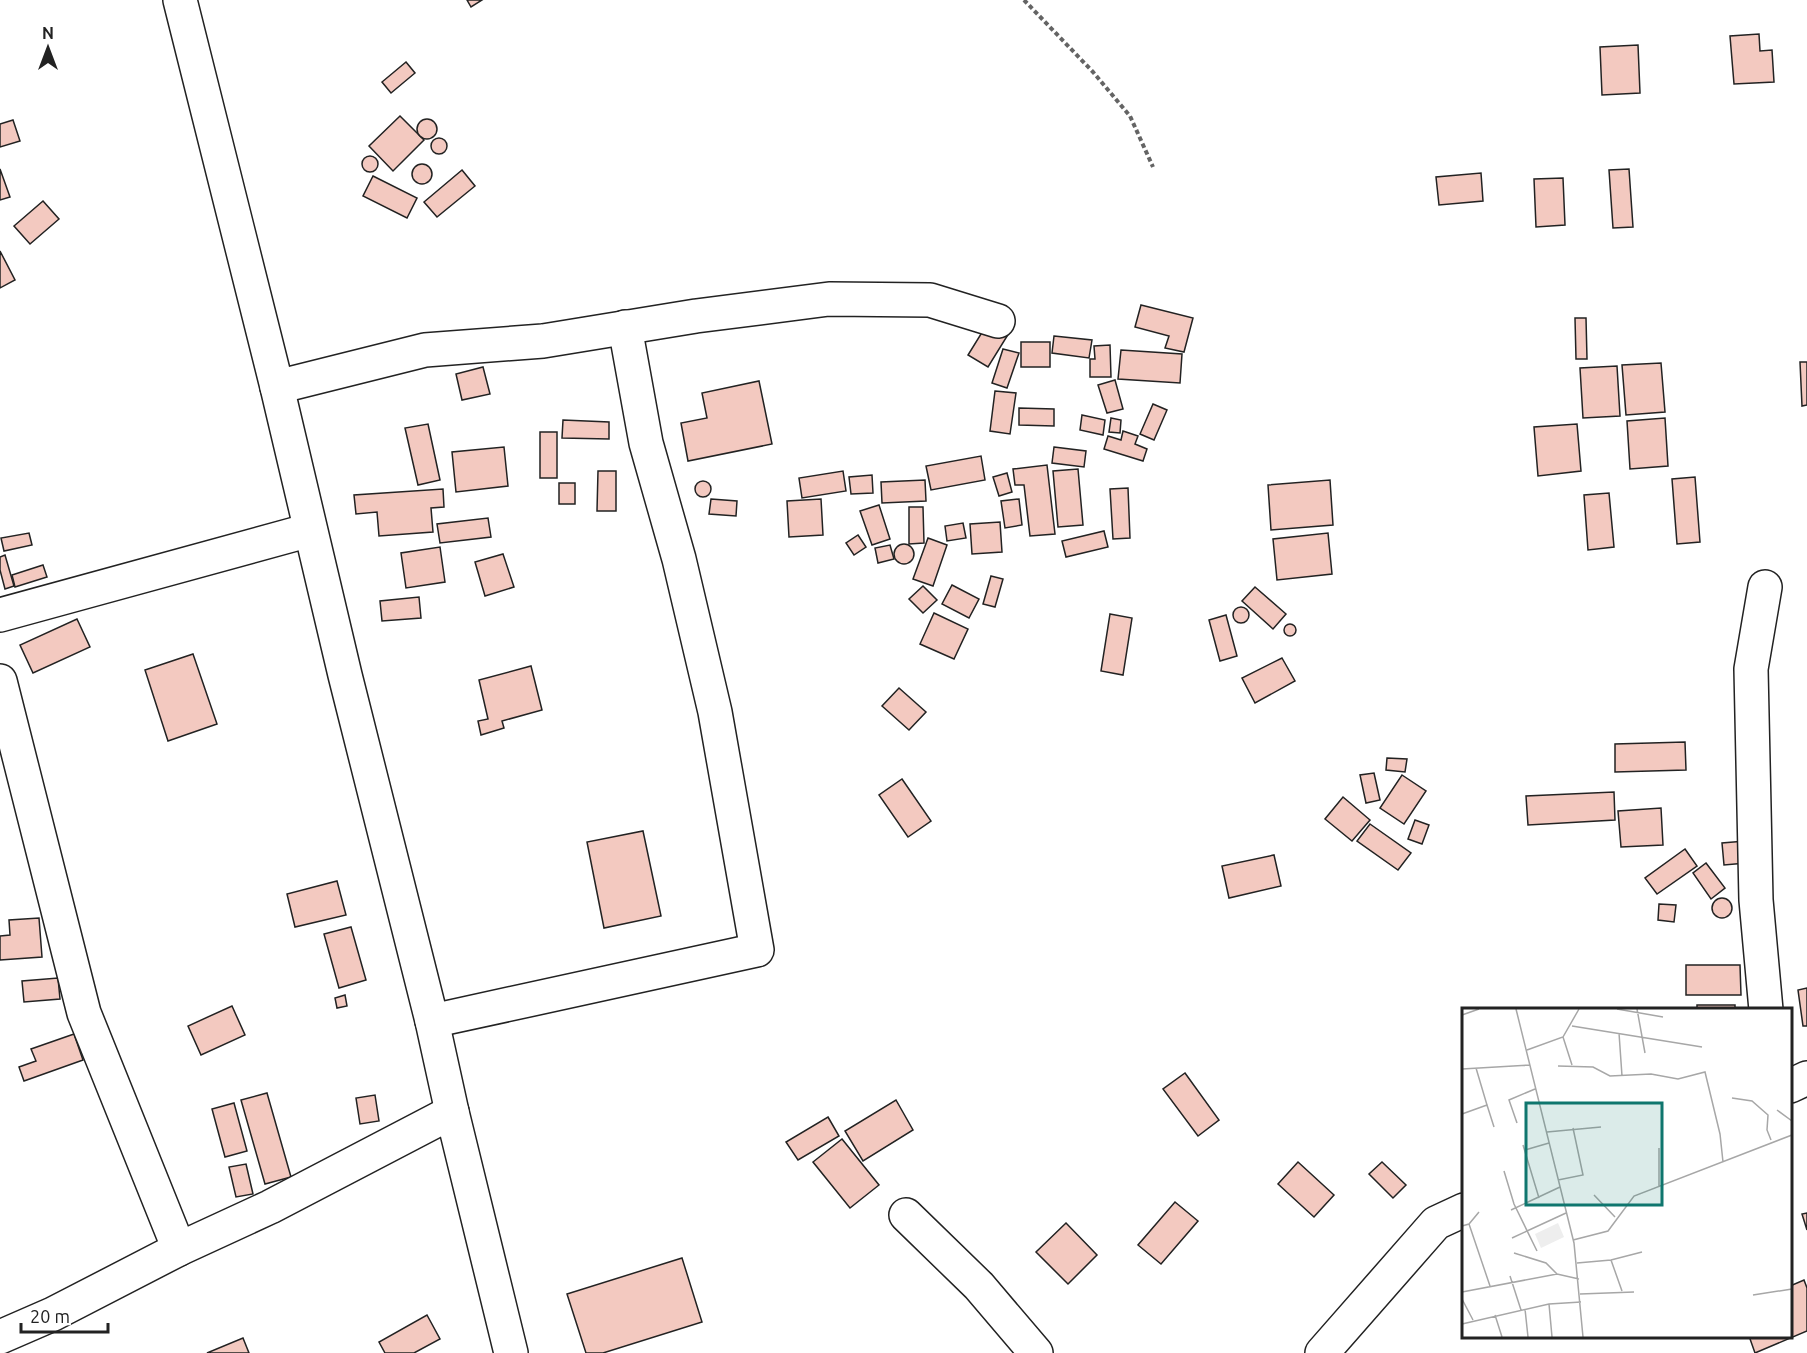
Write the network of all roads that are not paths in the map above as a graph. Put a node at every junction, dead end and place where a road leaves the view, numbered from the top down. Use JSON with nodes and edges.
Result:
{"nodes":[{"id":1,"x":180,"y":0,"type":"edge"},
{"id":2,"x":998,"y":321,"type":"dead end"},
{"id":3,"x":625,"y":327,"type":"junction"},
{"id":4,"x":277,"y":387,"type":"junction"},
{"id":5,"x":310,"y":531,"type":"junction"},
{"id":6,"x":1765,"y":587,"type":"dead end"},
{"id":7,"x":0,"y":615,"type":"edge"},
{"id":8,"x":0,"y":681,"type":"edge"},
{"id":9,"x":1766,"y":1008,"type":"edge"},
{"id":10,"x":432,"y":1021,"type":"junction"},
{"id":11,"x":1807,"y":1078,"type":"edge"},
{"id":12,"x":1792,"y":1086,"type":"edge"},
{"id":13,"x":452,"y":1112,"type":"junction"},
{"id":14,"x":1462,"y":1211,"type":"edge"},
{"id":15,"x":906,"y":1215,"type":"dead end"},
{"id":16,"x":179,"y":1249,"type":"junction"},
{"id":17,"x":0,"y":1337,"type":"edge"},
{"id":18,"x":511,"y":1353,"type":"edge"},
{"id":19,"x":1036,"y":1353,"type":"edge"},
{"id":20,"x":1322,"y":1353,"type":"edge"}],
"edges":[{"from":1,"to":4,"type":"street"},
{"from":2,"to":3,"type":"street"},
{"from":3,"to":4,"type":"street"},
{"from":3,"to":10,"type":"street"},
{"from":4,"to":5,"type":"street"},
{"from":5,"to":7,"type":"street"},
{"from":5,"to":10,"type":"street"},
{"from":6,"to":9,"type":"street"},
{"from":8,"to":16,"type":"street"},
{"from":10,"to":13,"type":"street"},
{"from":11,"to":12,"type":"street"},
{"from":13,"to":16,"type":"street"},
{"from":13,"to":18,"type":"street"},
{"from":14,"to":20,"type":"street"},
{"from":15,"to":19,"type":"street"},
{"from":16,"to":17,"type":"street"}]}
